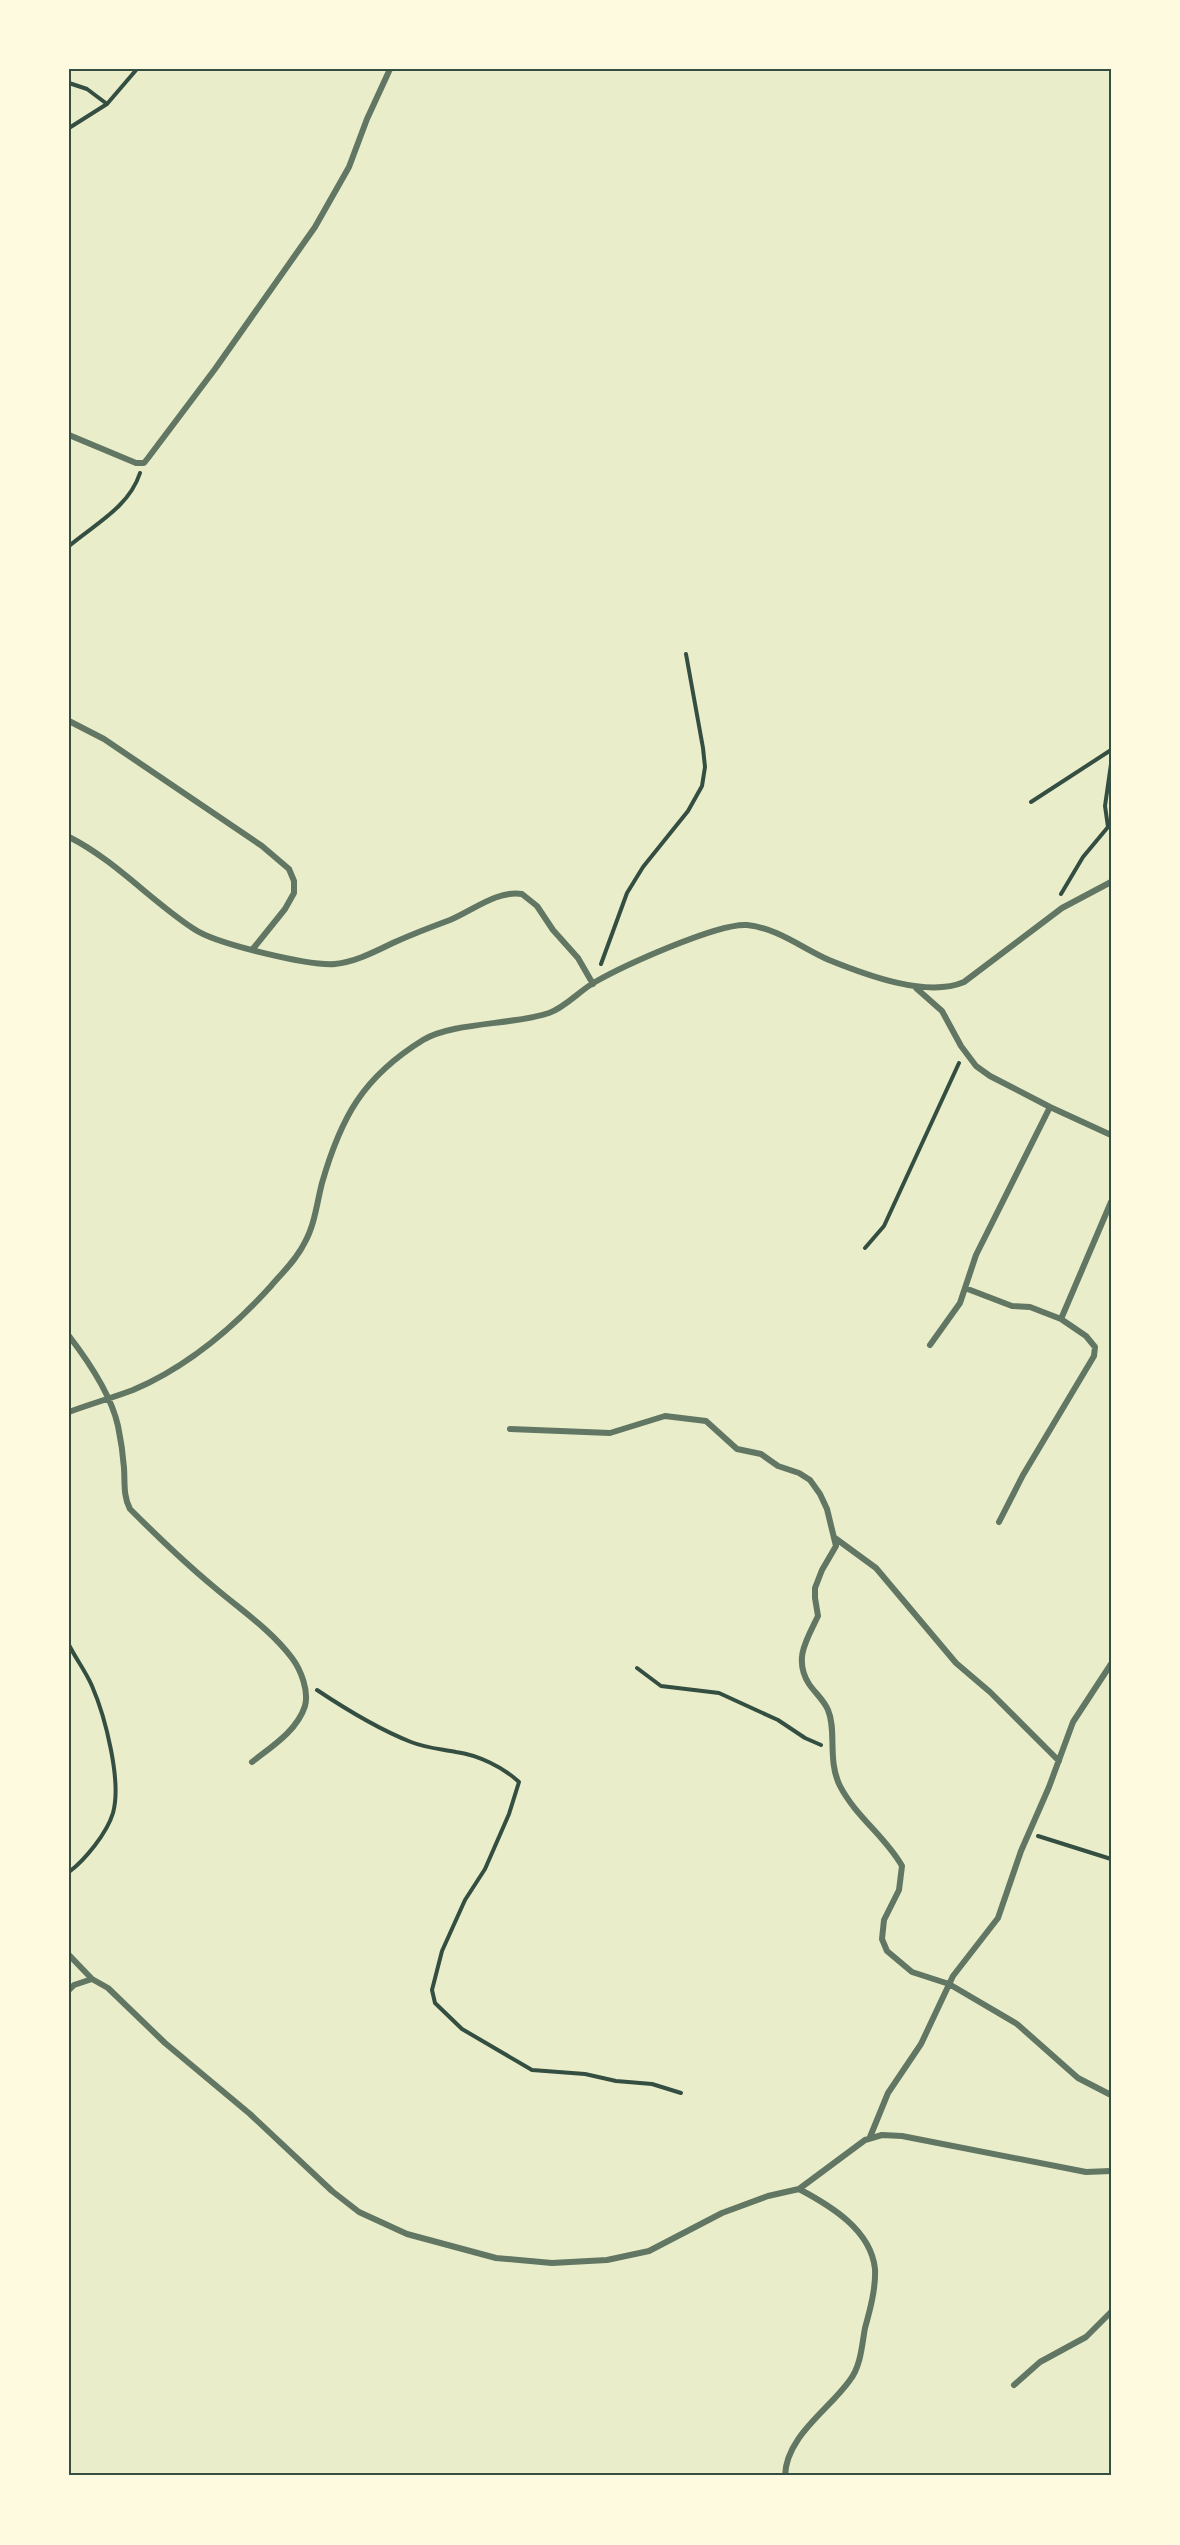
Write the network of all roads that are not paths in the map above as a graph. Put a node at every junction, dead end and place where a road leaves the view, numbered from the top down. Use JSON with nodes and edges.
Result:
{"nodes":[{"id":1,"x":390,"y":69,"type":"edge"},
{"id":2,"x":69,"y":435,"type":"edge"},
{"id":3,"x":69,"y":721,"type":"edge"},
{"id":4,"x":69,"y":837,"type":"edge"},
{"id":5,"x":1111,"y":882,"type":"edge"},
{"id":6,"x":252,"y":950,"type":"junction"},
{"id":7,"x":594,"y":983,"type":"junction"},
{"id":8,"x":916,"y":987,"type":"junction"},
{"id":9,"x":1050,"y":1107,"type":"junction"},
{"id":10,"x":1111,"y":1135,"type":"edge"},
{"id":11,"x":1111,"y":1202,"type":"edge"},
{"id":12,"x":964,"y":1288,"type":"junction"},
{"id":13,"x":1061,"y":1319,"type":"junction"},
{"id":14,"x":69,"y":1336,"type":"edge"},
{"id":15,"x":930,"y":1345,"type":"dead end"},
{"id":16,"x":108,"y":1398,"type":"junction"},
{"id":17,"x":69,"y":1412,"type":"edge"},
{"id":18,"x":510,"y":1429,"type":"dead end"},
{"id":19,"x":999,"y":1522,"type":"dead end"},
{"id":20,"x":835,"y":1537,"type":"junction"},
{"id":21,"x":1111,"y":1664,"type":"edge"},
{"id":22,"x":1059,"y":1761,"type":"junction"},
{"id":23,"x":252,"y":1762,"type":"dead end"},
{"id":24,"x":69,"y":1955,"type":"edge"},
{"id":25,"x":92,"y":1979,"type":"junction"},
{"id":26,"x":949,"y":1984,"type":"junction"},
{"id":27,"x":69,"y":1990,"type":"edge"},
{"id":28,"x":1111,"y":2095,"type":"edge"},
{"id":29,"x":870,"y":2137,"type":"junction"},
{"id":30,"x":1111,"y":2171,"type":"edge"},
{"id":31,"x":799,"y":2189,"type":"junction"},
{"id":32,"x":1111,"y":2312,"type":"edge"},
{"id":33,"x":1014,"y":2385,"type":"dead end"},
{"id":34,"x":785,"y":2476,"type":"edge"}],
"edges":[{"from":1,"to":2,"type":"street"},
{"from":3,"to":6,"type":"street"},
{"from":4,"to":6,"type":"street"},
{"from":5,"to":8,"type":"street"},
{"from":6,"to":7,"type":"street"},
{"from":7,"to":8,"type":"street"},
{"from":7,"to":16,"type":"street"},
{"from":8,"to":9,"type":"street"},
{"from":9,"to":10,"type":"street"},
{"from":9,"to":12,"type":"street"},
{"from":11,"to":13,"type":"street"},
{"from":12,"to":13,"type":"street"},
{"from":12,"to":15,"type":"street"},
{"from":13,"to":19,"type":"street"},
{"from":14,"to":16,"type":"street"},
{"from":16,"to":17,"type":"street"},
{"from":16,"to":23,"type":"street"},
{"from":18,"to":20,"type":"street"},
{"from":20,"to":22,"type":"street"},
{"from":20,"to":26,"type":"street"},
{"from":21,"to":22,"type":"street"},
{"from":22,"to":26,"type":"street"},
{"from":24,"to":25,"type":"street"},
{"from":25,"to":27,"type":"street"},
{"from":25,"to":31,"type":"street"},
{"from":26,"to":28,"type":"street"},
{"from":26,"to":29,"type":"street"},
{"from":29,"to":30,"type":"street"},
{"from":29,"to":31,"type":"street"},
{"from":31,"to":34,"type":"street"},
{"from":32,"to":33,"type":"street"}]}
